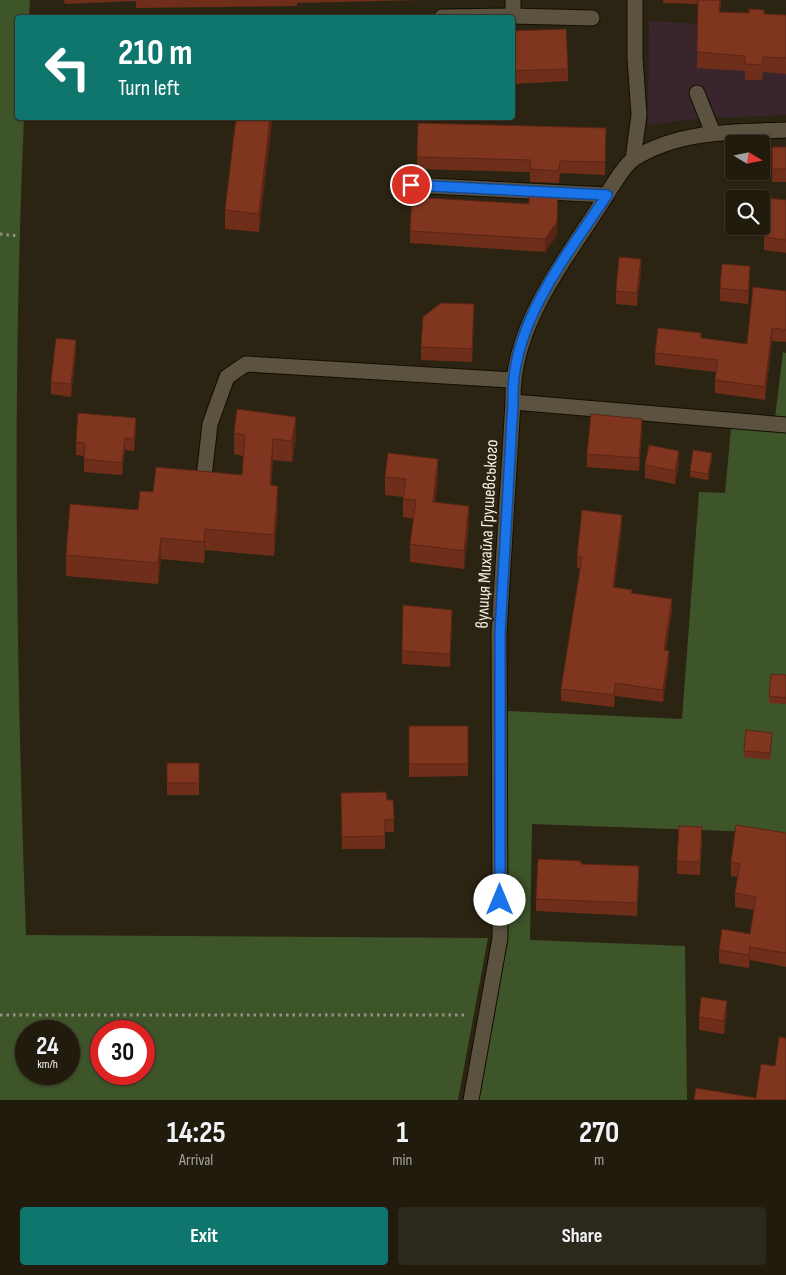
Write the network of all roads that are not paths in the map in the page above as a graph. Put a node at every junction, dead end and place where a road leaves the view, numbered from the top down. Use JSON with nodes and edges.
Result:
{"nodes":[{"id":1,"x":513,"y":0,"type":"edge"},
{"id":2,"x":635,"y":0,"type":"edge"},
{"id":3,"x":513,"y":15,"type":"edge"},
{"id":4,"x":515,"y":16,"type":"edge"},
{"id":5,"x":592,"y":18,"type":"dead end"},
{"id":6,"x":697,"y":93,"type":"dead end"},
{"id":7,"x":786,"y":130,"type":"edge"},
{"id":8,"x":713,"y":133,"type":"junction"},
{"id":9,"x":633,"y":159,"type":"junction"},
{"id":10,"x":411,"y":185,"type":"dead end"},
{"id":11,"x":607,"y":195,"type":"junction"},
{"id":12,"x":512,"y":380,"type":"junction"},
{"id":13,"x":513,"y":402,"type":"junction"},
{"id":14,"x":786,"y":425,"type":"edge"},
{"id":15,"x":204,"y":477,"type":"edge"},
{"id":16,"x":471,"y":1100,"type":"edge"}],
"edges":[{"from":1,"to":3,"type":"street"},
{"from":2,"to":9,"type":"street"},
{"from":4,"to":5,"type":"street"},
{"from":6,"to":8,"type":"street"},
{"from":7,"to":8,"type":"street","name":"вулиця Михайла Грушевського"},
{"from":8,"to":9,"type":"street","name":"вулиця Михайла Грушевського"},
{"from":9,"to":11,"type":"street","name":"вулиця Михайла Грушевського"},
{"from":10,"to":11,"type":"street"},
{"from":11,"to":12,"type":"street","name":"вулиця Михайла Грушевського"},
{"from":12,"to":13,"type":"street","name":"вулиця Михайла Грушевського"},
{"from":12,"to":15,"type":"street"},
{"from":13,"to":14,"type":"street"},
{"from":13,"to":16,"type":"street","name":"вулиця Михайла Грушевського"}]}
